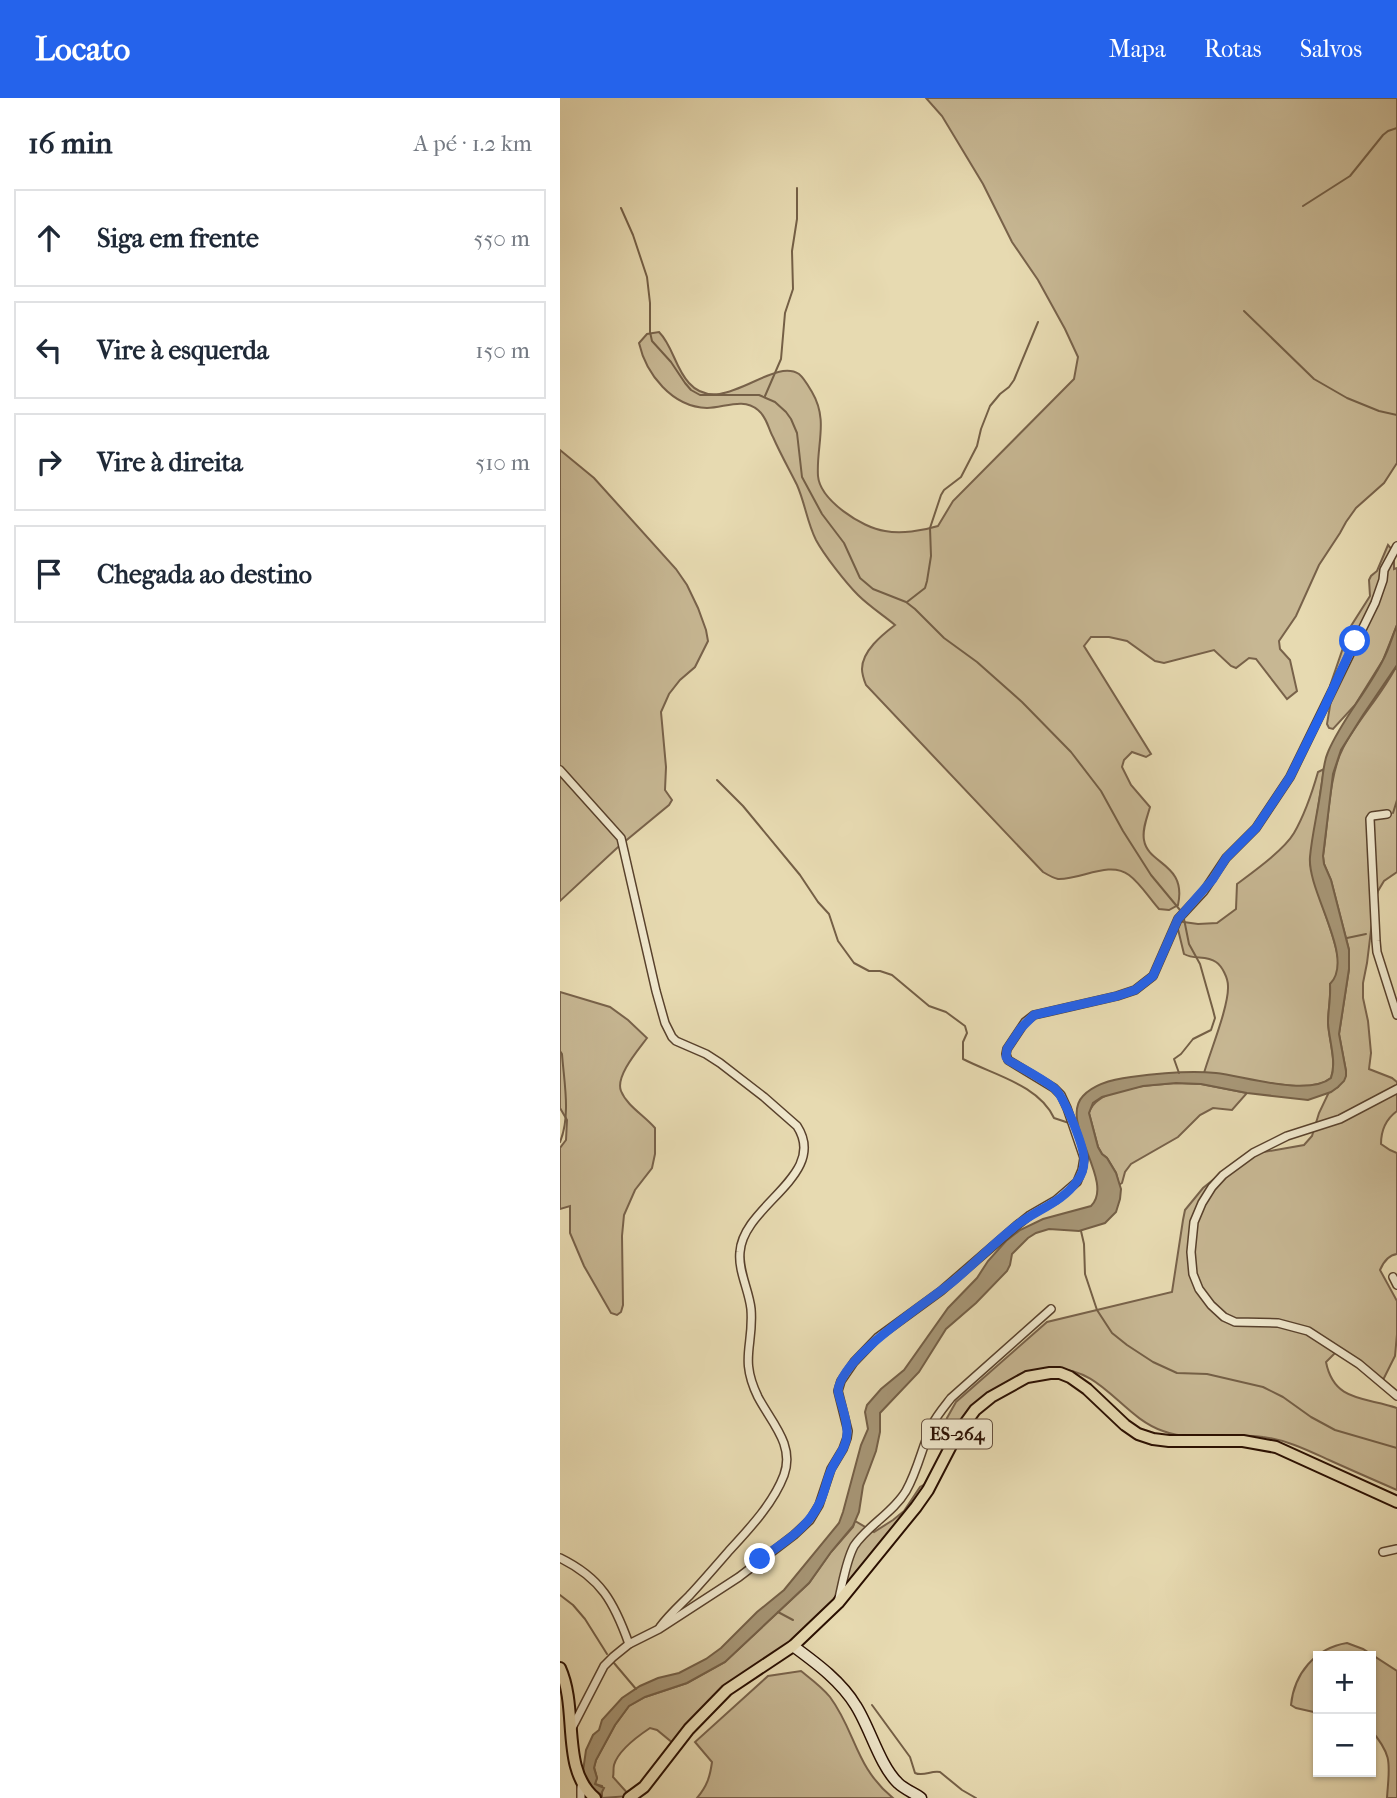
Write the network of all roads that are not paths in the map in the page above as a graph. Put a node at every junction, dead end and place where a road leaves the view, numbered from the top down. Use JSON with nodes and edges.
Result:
{"nodes":[{"id":1,"x":1397,"y":546,"type":"edge"},
{"id":2,"x":560,"y":771,"type":"edge"},
{"id":3,"x":1387,"y":814,"type":"dead end"},
{"id":4,"x":1397,"y":1015,"type":"edge"},
{"id":5,"x":1397,"y":1089,"type":"edge"},
{"id":6,"x":1051,"y":1309,"type":"dead end"},
{"id":7,"x":1396,"y":1396,"type":"edge"},
{"id":8,"x":1397,"y":1502,"type":"edge"},
{"id":9,"x":1397,"y":1549,"type":"edge"},
{"id":10,"x":1383,"y":1552,"type":"dead end"},
{"id":11,"x":560,"y":1558,"type":"edge"},
{"id":12,"x":838,"y":1602,"type":"junction"},
{"id":13,"x":659,"y":1629,"type":"junction"},
{"id":14,"x":629,"y":1644,"type":"junction"},
{"id":15,"x":793,"y":1646,"type":"junction"},
{"id":16,"x":560,"y":1668,"type":"edge"},
{"id":17,"x":567,"y":1736,"type":"junction"},
{"id":18,"x":586,"y":1794,"type":"edge"},
{"id":19,"x":629,"y":1798,"type":"edge"},
{"id":20,"x":921,"y":1798,"type":"edge"}],
"edges":[{"from":1,"to":13,"type":"street"},
{"from":2,"to":13,"type":"street"},
{"from":3,"to":4,"type":"street"},
{"from":5,"to":7,"type":"street"},
{"from":6,"to":12,"type":"street"},
{"from":8,"to":12,"type":"main road","number":"ES-264"},
{"from":9,"to":10,"type":"street"},
{"from":11,"to":14,"type":"street"},
{"from":12,"to":15,"type":"main road","number":"ES-264"},
{"from":13,"to":14,"type":"street"},
{"from":14,"to":17,"type":"street"},
{"from":15,"to":19,"type":"main road","number":"ES-264"},
{"from":15,"to":20,"type":"street"},
{"from":16,"to":17,"type":"main road"},
{"from":17,"to":18,"type":"main road"}]}
